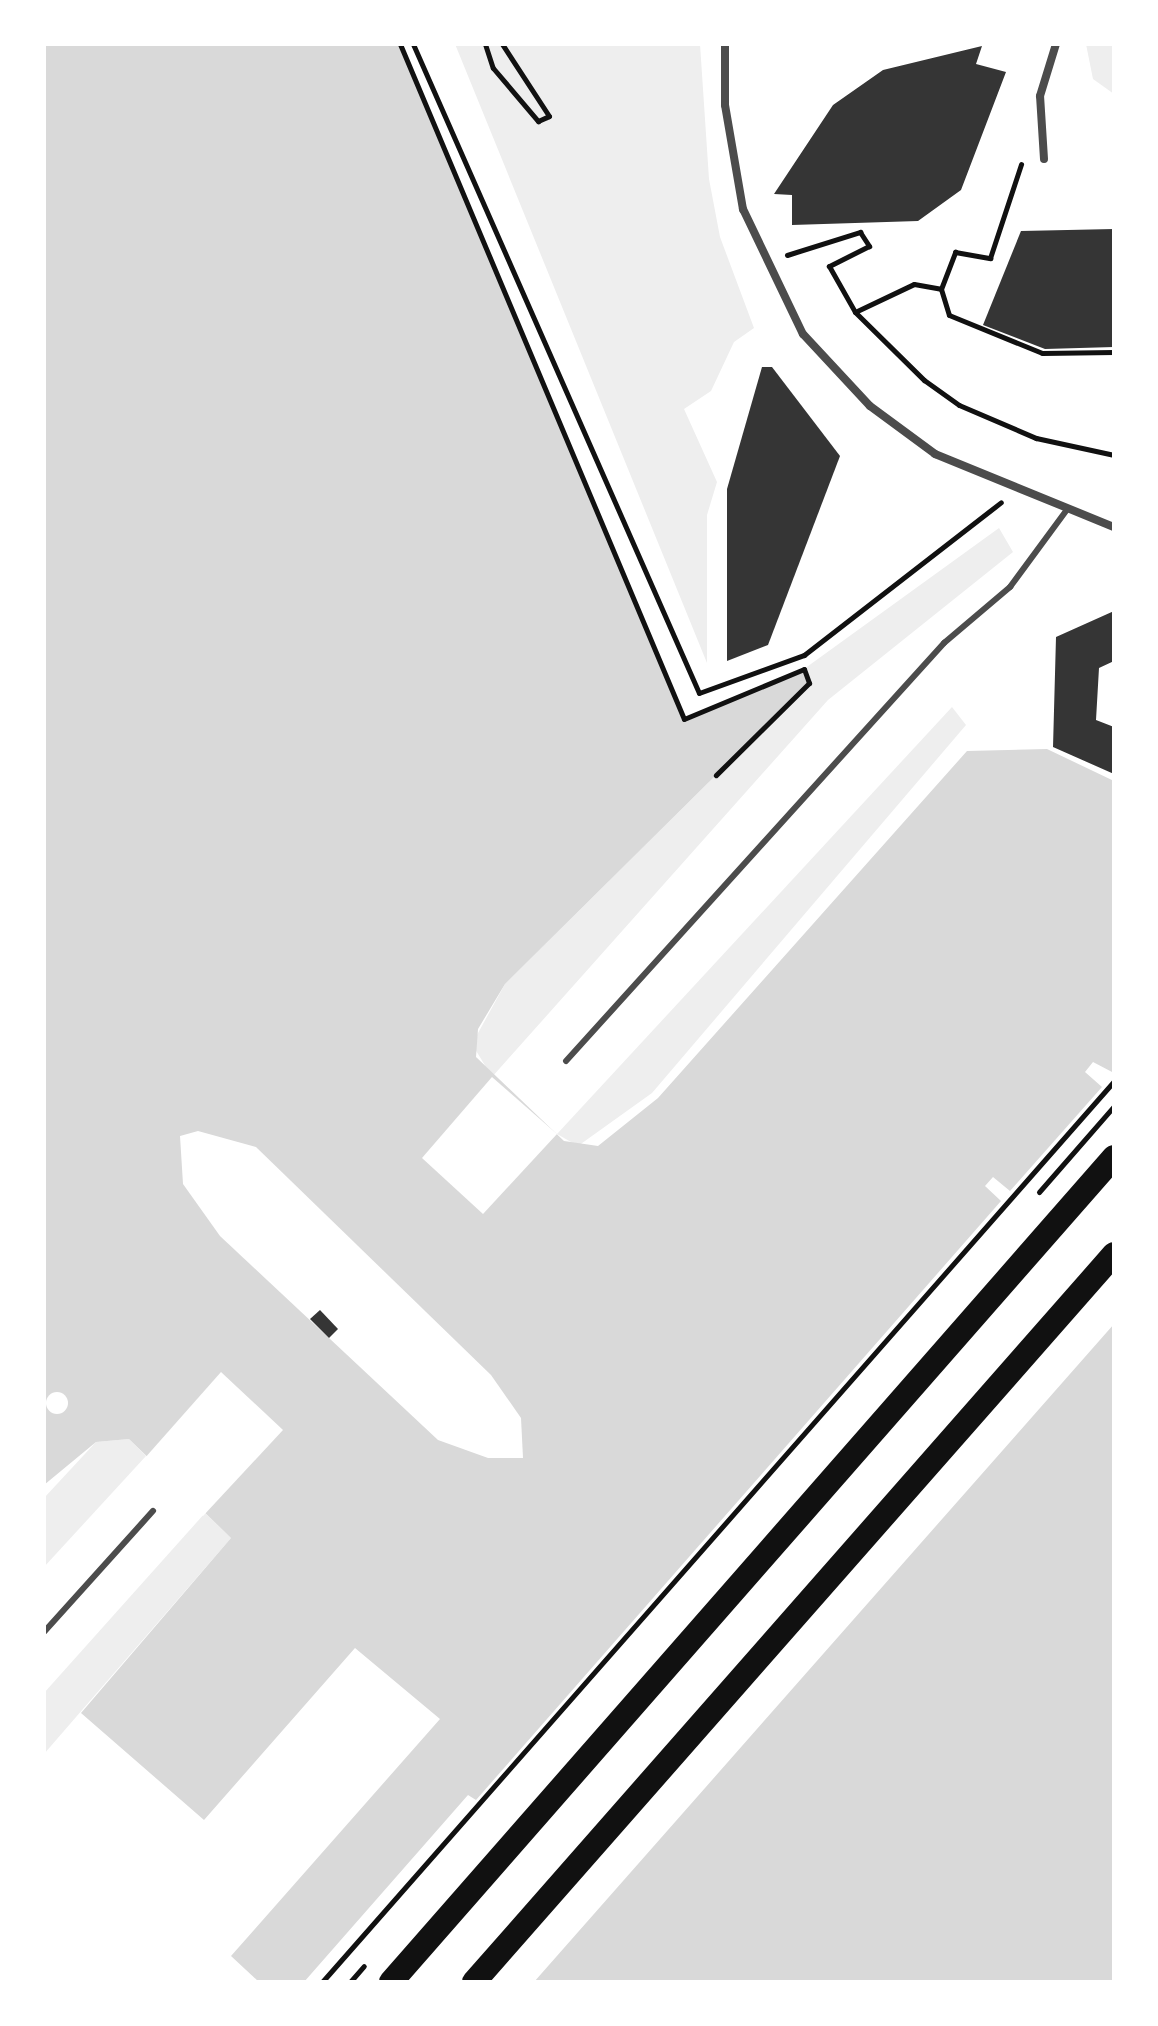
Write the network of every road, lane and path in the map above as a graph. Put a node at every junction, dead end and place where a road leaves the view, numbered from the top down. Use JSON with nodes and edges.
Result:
{"nodes":[{"id":1,"x":400,"y":44,"type":"edge"},
{"id":2,"x":413,"y":44,"type":"edge"},
{"id":3,"x":485,"y":44,"type":"edge"},
{"id":4,"x":502,"y":44,"type":"edge"},
{"id":5,"x":725,"y":44,"type":"edge"},
{"id":6,"x":1056,"y":44,"type":"edge"},
{"id":7,"x":1044,"y":159,"type":"dead end"},
{"id":8,"x":1005,"y":224,"type":"dead end"},
{"id":9,"x":791,"y":253,"type":"dead end"},
{"id":10,"x":941,"y":289,"type":"junction"},
{"id":11,"x":855,"y":312,"type":"junction"},
{"id":12,"x":1114,"y":352,"type":"edge"},
{"id":13,"x":1114,"y":455,"type":"edge"},
{"id":14,"x":1011,"y":487,"type":"junction"},
{"id":15,"x":1066,"y":511,"type":"junction"},
{"id":16,"x":1114,"y":527,"type":"edge"},
{"id":17,"x":716,"y":775,"type":"dead end"},
{"id":18,"x":566,"y":1061,"type":"dead end"},
{"id":19,"x":1114,"y":1081,"type":"edge"},
{"id":20,"x":1114,"y":1157,"type":"edge"},
{"id":21,"x":1114,"y":1254,"type":"edge"},
{"id":22,"x":153,"y":1511,"type":"dead end"},
{"id":23,"x":44,"y":1632,"type":"edge"},
{"id":24,"x":322,"y":1982,"type":"edge"},
{"id":25,"x":391,"y":1982,"type":"edge"},
{"id":26,"x":474,"y":1982,"type":"edge"}],
"edges":[{"from":1,"to":17,"type":"path"},
{"from":2,"to":14,"type":"path"},
{"from":3,"to":4,"type":"path"},
{"from":5,"to":14,"type":"street"},
{"from":6,"to":7,"type":"street"},
{"from":8,"to":10,"type":"path"},
{"from":9,"to":11,"type":"path"},
{"from":10,"to":11,"type":"path"},
{"from":10,"to":12,"type":"path"},
{"from":11,"to":13,"type":"path"},
{"from":14,"to":15,"type":"street"},
{"from":15,"to":16,"type":"street"},
{"from":15,"to":18,"type":"lane"},
{"from":19,"to":24,"type":"path"},
{"from":20,"to":25,"type":"highway"},
{"from":21,"to":26,"type":"highway"},
{"from":22,"to":23,"type":"lane"}]}
